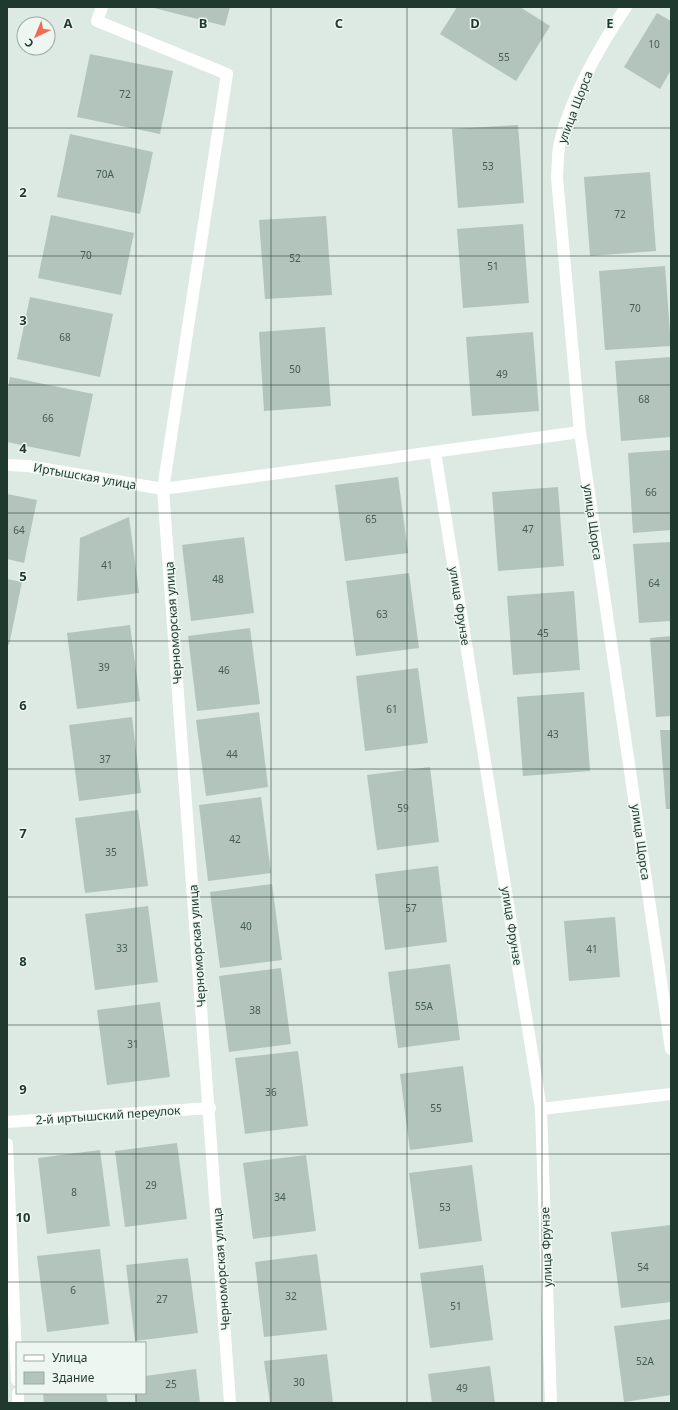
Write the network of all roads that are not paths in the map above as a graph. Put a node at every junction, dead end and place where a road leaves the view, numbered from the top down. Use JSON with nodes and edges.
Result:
{"nodes":[{"id":1,"x":102,"y":7,"type":"edge"},
{"id":2,"x":626,"y":7,"type":"edge"},
{"id":3,"x":580,"y":432,"type":"junction"},
{"id":4,"x":435,"y":452,"type":"junction"},
{"id":5,"x":7,"y":465,"type":"edge"},
{"id":6,"x":163,"y":489,"type":"junction"},
{"id":7,"x":671,"y":1049,"type":"edge"},
{"id":8,"x":671,"y":1094,"type":"edge"},
{"id":9,"x":210,"y":1108,"type":"junction"},
{"id":10,"x":541,"y":1109,"type":"junction"},
{"id":11,"x":7,"y":1122,"type":"edge"},
{"id":12,"x":7,"y":1144,"type":"edge"},
{"id":13,"x":16,"y":1356,"type":"edge"},
{"id":14,"x":230,"y":1403,"type":"edge"},
{"id":15,"x":551,"y":1403,"type":"edge"}],
"edges":[{"from":1,"to":6,"type":"street","name":"Черноморская улица"},
{"from":2,"to":3,"type":"street","name":"улица Щорса"},
{"from":3,"to":4,"type":"street","name":"Иртышская улица"},
{"from":3,"to":7,"type":"street","name":"улица Щорса"},
{"from":4,"to":6,"type":"street","name":"Иртышская улица"},
{"from":4,"to":10,"type":"street","name":"улица Фрунзе"},
{"from":5,"to":6,"type":"street","name":"Иртышская улица"},
{"from":6,"to":9,"type":"street","name":"Черноморская улица"},
{"from":8,"to":10,"type":"street"},
{"from":9,"to":11,"type":"street","name":"2-й иртышский переулок"},
{"from":9,"to":14,"type":"street","name":"Черноморская улица"},
{"from":10,"to":15,"type":"street","name":"улица Фрунзе"},
{"from":12,"to":13,"type":"street"}]}
